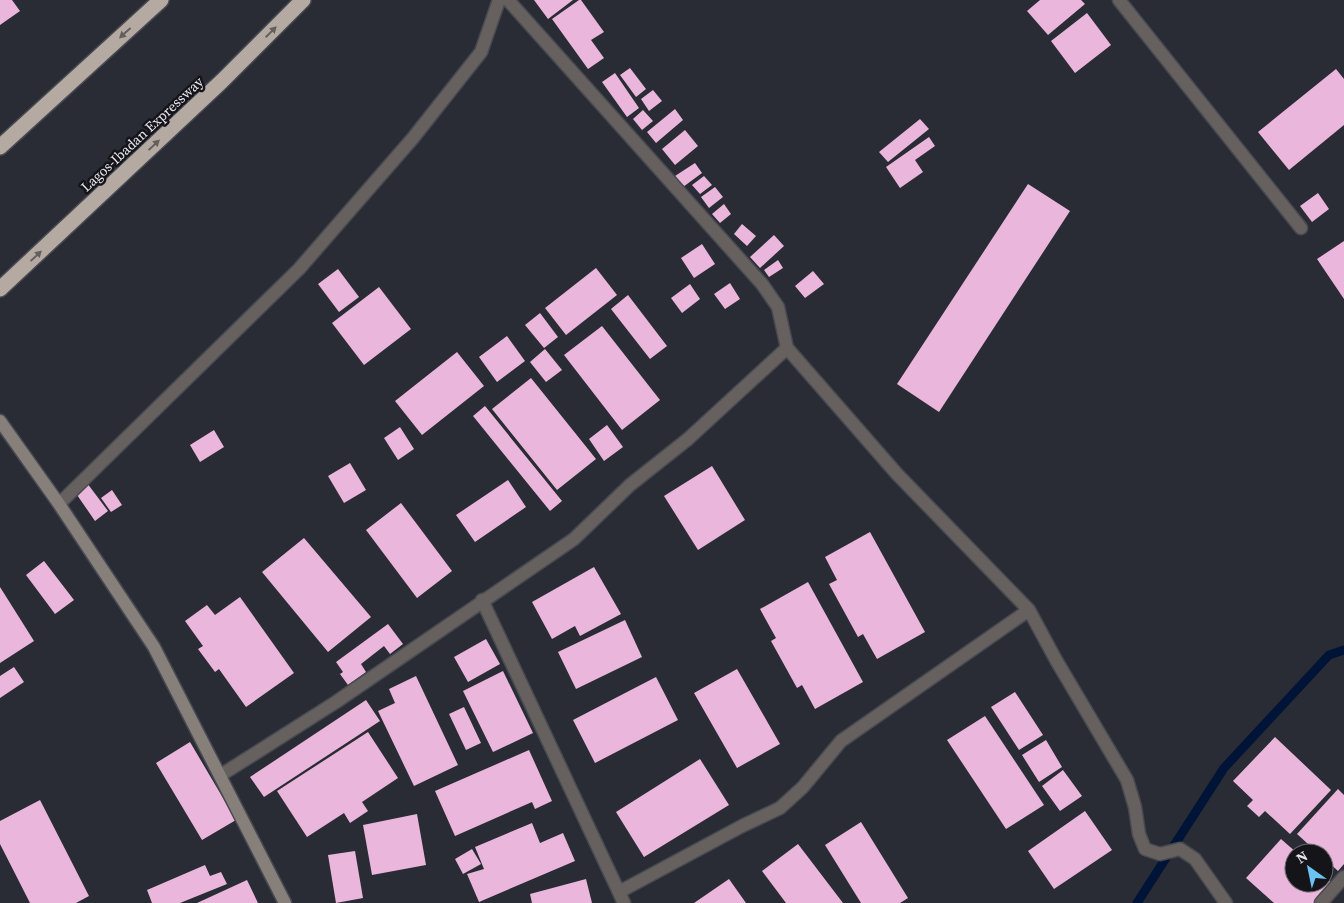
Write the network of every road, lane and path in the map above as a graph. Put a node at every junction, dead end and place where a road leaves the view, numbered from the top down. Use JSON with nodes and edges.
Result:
{"nodes":[{"id":1,"x":161,"y":0,"type":"edge"},
{"id":2,"x":304,"y":0,"type":"edge"},
{"id":3,"x":499,"y":0,"type":"edge"},
{"id":4,"x":508,"y":0,"type":"edge"},
{"id":5,"x":1119,"y":0,"type":"edge"},
{"id":6,"x":0,"y":147,"type":"edge"},
{"id":7,"x":1300,"y":228,"type":"dead end"},
{"id":8,"x":0,"y":289,"type":"edge"},
{"id":9,"x":787,"y":348,"type":"junction"},
{"id":10,"x":0,"y":422,"type":"edge"},
{"id":11,"x":59,"y":504,"type":"junction"},
{"id":12,"x":482,"y":600,"type":"junction"},
{"id":13,"x":1029,"y":610,"type":"junction"},
{"id":14,"x":221,"y":775,"type":"junction"},
{"id":15,"x":1344,"y":877,"type":"edge"},
{"id":16,"x":621,"y":898,"type":"edge"},
{"id":17,"x":285,"y":903,"type":"edge"},
{"id":18,"x":1226,"y":903,"type":"edge"},
{"id":19,"x":1321,"y":903,"type":"edge"}],
"edges":[{"from":1,"to":6,"type":"highway","one_way":true},
{"from":8,"to":2,"type":"highway","name":"Lagos-Ibadan Expressway","one_way":true},
{"from":3,"to":11,"type":"street"},
{"from":4,"to":9,"type":"street"},
{"from":5,"to":7,"type":"street"},
{"from":9,"to":12,"type":"street"},
{"from":9,"to":13,"type":"street"},
{"from":10,"to":11,"type":"street"},
{"from":11,"to":14,"type":"street"},
{"from":12,"to":14,"type":"street"},
{"from":12,"to":16,"type":"street"},
{"from":13,"to":16,"type":"street"},
{"from":13,"to":18,"type":"street"},
{"from":14,"to":17,"type":"street"},
{"from":15,"to":19,"type":"street"}]}
